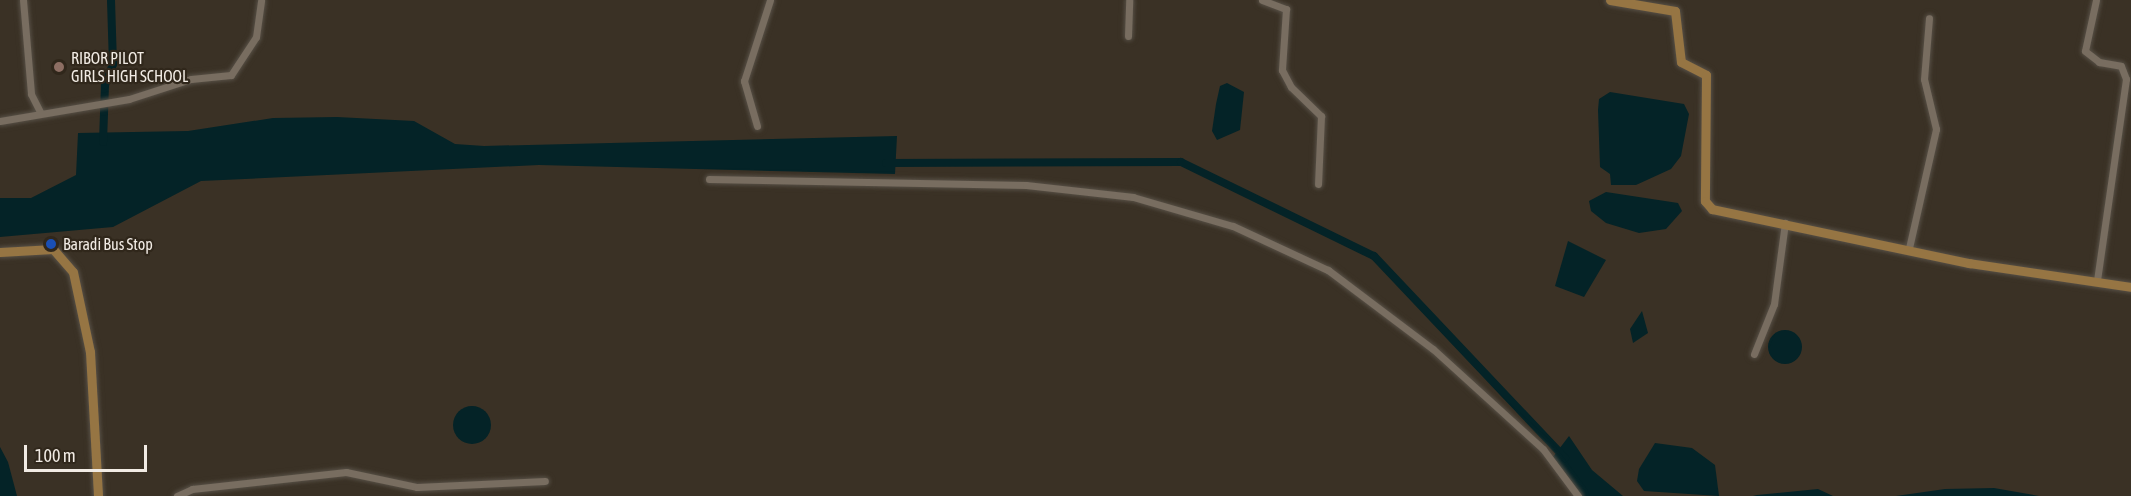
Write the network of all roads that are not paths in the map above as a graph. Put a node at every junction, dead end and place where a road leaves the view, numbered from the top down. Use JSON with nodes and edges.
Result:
{"nodes":[{"id":1,"x":23,"y":0,"type":"edge"},
{"id":2,"x":261,"y":0,"type":"edge"},
{"id":3,"x":770,"y":0,"type":"edge"},
{"id":4,"x":1129,"y":0,"type":"edge"},
{"id":5,"x":1262,"y":0,"type":"edge"},
{"id":6,"x":1610,"y":0,"type":"edge"},
{"id":7,"x":2096,"y":0,"type":"edge"},
{"id":8,"x":1929,"y":18,"type":"dead end"},
{"id":9,"x":1128,"y":36,"type":"dead end"},
{"id":10,"x":40,"y":112,"type":"junction"},
{"id":11,"x":0,"y":121,"type":"edge"},
{"id":12,"x":757,"y":126,"type":"dead end"},
{"id":13,"x":709,"y":179,"type":"dead end"},
{"id":14,"x":1318,"y":184,"type":"dead end"},
{"id":15,"x":1785,"y":223,"type":"junction"},
{"id":16,"x":1910,"y":248,"type":"junction"},
{"id":17,"x":0,"y":252,"type":"edge"},
{"id":18,"x":2097,"y":280,"type":"junction"},
{"id":19,"x":2131,"y":286,"type":"edge"},
{"id":20,"x":1754,"y":354,"type":"dead end"},
{"id":21,"x":545,"y":481,"type":"dead end"},
{"id":22,"x":1575,"y":493,"type":"edge"},
{"id":23,"x":98,"y":496,"type":"edge"},
{"id":24,"x":177,"y":496,"type":"edge"}],
"edges":[{"from":1,"to":10,"type":"street"},
{"from":2,"to":10,"type":"street"},
{"from":3,"to":12,"type":"street"},
{"from":4,"to":9,"type":"street"},
{"from":5,"to":14,"type":"street"},
{"from":6,"to":15,"type":"street"},
{"from":7,"to":18,"type":"street"},
{"from":8,"to":16,"type":"street"},
{"from":10,"to":11,"type":"street"},
{"from":13,"to":22,"type":"street"},
{"from":15,"to":16,"type":"street"},
{"from":15,"to":20,"type":"street"},
{"from":16,"to":18,"type":"street"},
{"from":17,"to":23,"type":"street"},
{"from":18,"to":19,"type":"street"},
{"from":21,"to":24,"type":"street"}]}
